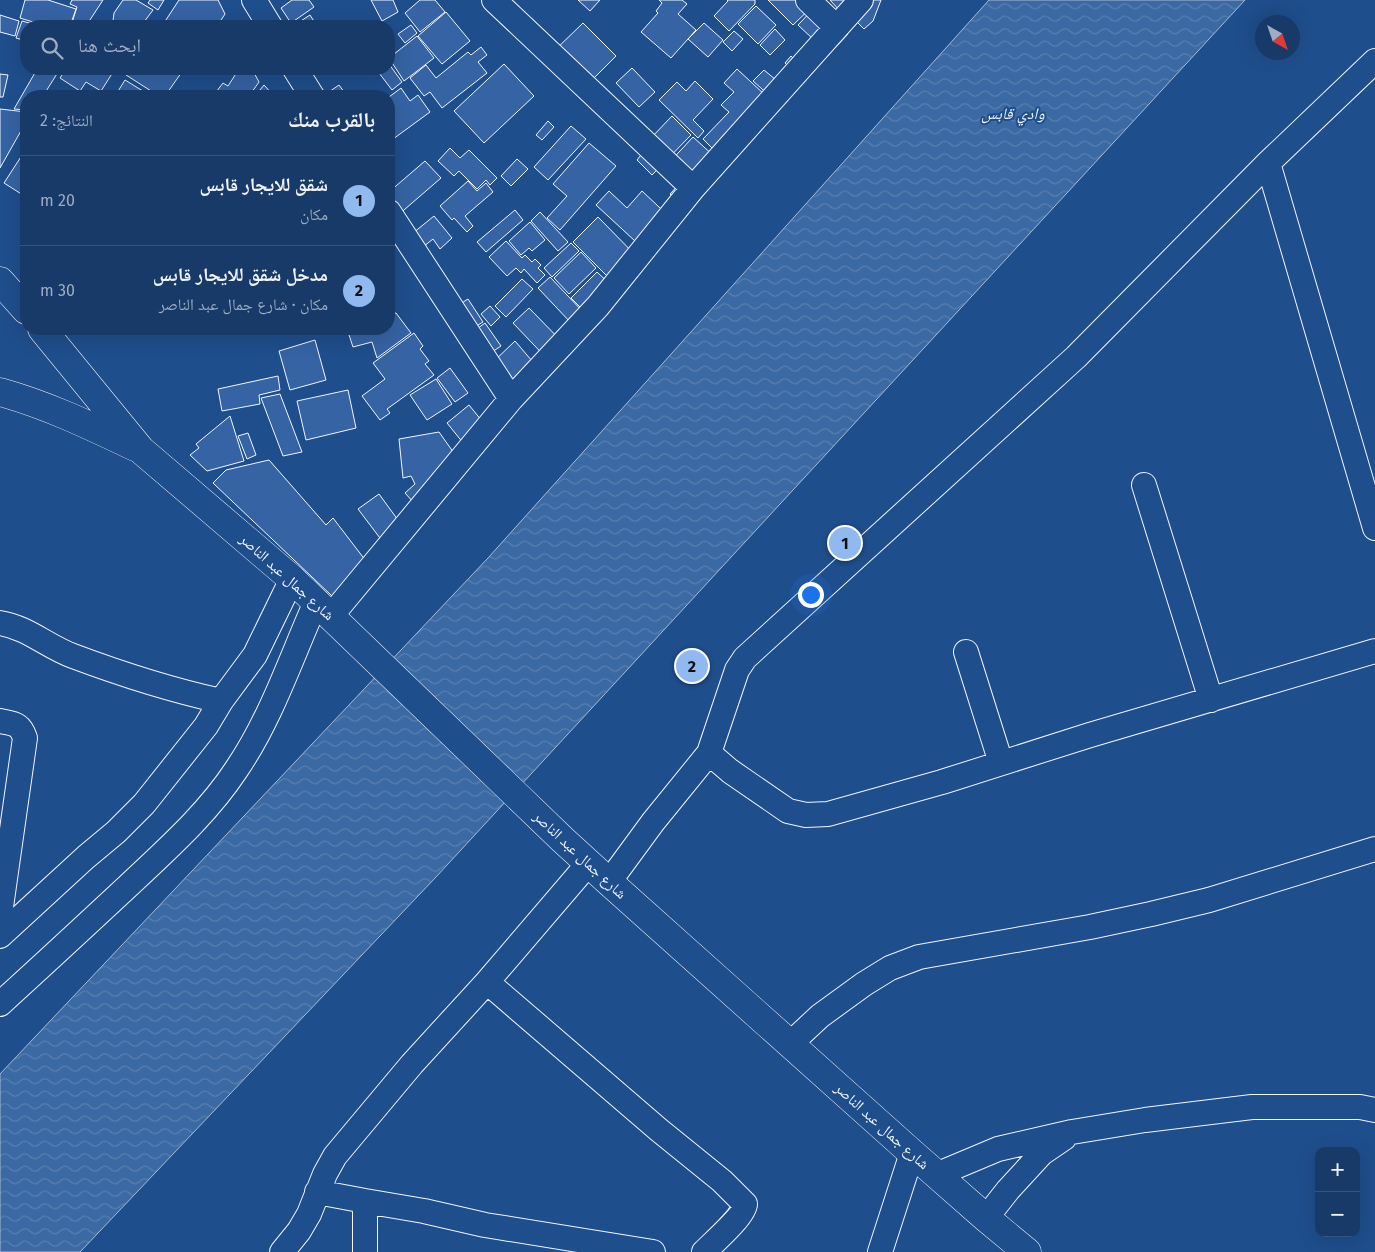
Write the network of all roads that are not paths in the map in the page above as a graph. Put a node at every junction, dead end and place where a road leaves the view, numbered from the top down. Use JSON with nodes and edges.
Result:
{"nodes":[{"id":1,"x":254,"y":0,"type":"edge"},
{"id":2,"x":494,"y":0,"type":"edge"},
{"id":3,"x":808,"y":0,"type":"edge"},
{"id":4,"x":860,"y":0,"type":"edge"},
{"id":5,"x":266,"y":20,"type":"edge"},
{"id":6,"x":836,"y":27,"type":"junction"},
{"id":7,"x":1375,"y":61,"type":"edge"},
{"id":8,"x":299,"y":75,"type":"edge"},
{"id":9,"x":308,"y":90,"type":"edge"},
{"id":10,"x":1268,"y":163,"type":"junction"},
{"id":11,"x":693,"y":188,"type":"junction"},
{"id":12,"x":395,"y":221,"type":"edge"},
{"id":13,"x":0,"y":280,"type":"edge"},
{"id":14,"x":20,"y":303,"type":"edge"},
{"id":15,"x":47,"y":335,"type":"edge"},
{"id":16,"x":0,"y":392,"type":"edge"},
{"id":17,"x":511,"y":399,"type":"junction"},
{"id":18,"x":141,"y":450,"type":"junction"},
{"id":19,"x":1144,"y":485,"type":"dead end"},
{"id":20,"x":1375,"y":528,"type":"edge"},
{"id":21,"x":292,"y":579,"type":"junction"},
{"id":22,"x":324,"y":609,"type":"junction"},
{"id":23,"x":1,"y":628,"type":"edge"},
{"id":24,"x":1375,"y":651,"type":"edge"},
{"id":25,"x":966,"y":652,"type":"dead end"},
{"id":26,"x":1211,"y":700,"type":"junction"},
{"id":27,"x":221,"y":702,"type":"junction"},
{"id":28,"x":0,"y":721,"type":"edge"},
{"id":29,"x":709,"y":753,"type":"junction"},
{"id":30,"x":1002,"y":763,"type":"junction"},
{"id":31,"x":1375,"y":849,"type":"edge"},
{"id":32,"x":588,"y":864,"type":"junction"},
{"id":33,"x":609,"y":882,"type":"junction"},
{"id":34,"x":0,"y":914,"type":"edge"},
{"id":35,"x":0,"y":936,"type":"edge"},
{"id":36,"x":487,"y":982,"type":"junction"},
{"id":37,"x":0,"y":1004,"type":"edge"},
{"id":38,"x":790,"y":1044,"type":"junction"},
{"id":39,"x":1375,"y":1110,"type":"edge"},
{"id":40,"x":1072,"y":1132,"type":"junction"},
{"id":41,"x":912,"y":1154,"type":"junction"},
{"id":42,"x":936,"y":1175,"type":"junction"},
{"id":43,"x":317,"y":1192,"type":"junction"},
{"id":44,"x":365,"y":1201,"type":"junction"},
{"id":45,"x":986,"y":1218,"type":"junction"},
{"id":46,"x":282,"y":1252,"type":"edge"},
{"id":47,"x":365,"y":1252,"type":"edge"},
{"id":48,"x":653,"y":1252,"type":"edge"},
{"id":49,"x":704,"y":1252,"type":"edge"},
{"id":50,"x":880,"y":1252,"type":"edge"},
{"id":51,"x":1027,"y":1252,"type":"edge"}],
"edges":[{"from":1,"to":5,"type":"street"},
{"from":2,"to":11,"type":"street"},
{"from":3,"to":6,"type":"street"},
{"from":4,"to":6,"type":"street"},
{"from":6,"to":11,"type":"street"},
{"from":7,"to":10,"type":"street"},
{"from":8,"to":9,"type":"street"},
{"from":10,"to":20,"type":"street"},
{"from":10,"to":29,"type":"street"},
{"from":11,"to":17,"type":"street"},
{"from":12,"to":17,"type":"street"},
{"from":13,"to":14,"type":"main road"},
{"from":15,"to":18,"type":"main road"},
{"from":16,"to":18,"type":"main road"},
{"from":17,"to":22,"type":"street"},
{"from":18,"to":21,"type":"main road","name":"شارع جمال عبد الناصر"},
{"from":19,"to":26,"type":"street"},
{"from":21,"to":22,"type":"main road","name":"شارع جمال عبد الناصر"},
{"from":21,"to":27,"type":"street"},
{"from":22,"to":32,"type":"main road","name":"شارع جمال عبد الناصر"},
{"from":22,"to":37,"type":"street"},
{"from":23,"to":27,"type":"street"},
{"from":24,"to":26,"type":"street"},
{"from":25,"to":30,"type":"street"},
{"from":26,"to":30,"type":"street"},
{"from":27,"to":35,"type":"street"},
{"from":28,"to":34,"type":"street"},
{"from":29,"to":30,"type":"street"},
{"from":29,"to":33,"type":"street"},
{"from":31,"to":38,"type":"street"},
{"from":32,"to":33,"type":"main road","name":"شارع جمال عبد الناصر"},
{"from":32,"to":36,"type":"street"},
{"from":33,"to":38,"type":"main road","name":"شارع جمال عبد الناصر"},
{"from":36,"to":43,"type":"street"},
{"from":36,"to":49,"type":"street"},
{"from":38,"to":41,"type":"main road","name":"شارع جمال عبد الناصر"},
{"from":39,"to":40,"type":"street"},
{"from":40,"to":42,"type":"street"},
{"from":40,"to":45,"type":"street"},
{"from":41,"to":42,"type":"main road","name":"شارع جمال عبد الناصر"},
{"from":41,"to":50,"type":"street"},
{"from":42,"to":45,"type":"main road","name":"شارع جمال عبد الناصر"},
{"from":43,"to":44,"type":"street"},
{"from":43,"to":46,"type":"street"},
{"from":44,"to":47,"type":"street"},
{"from":44,"to":48,"type":"street"},
{"from":45,"to":51,"type":"main road","name":"شارع جمال عبد الناصر"}]}
